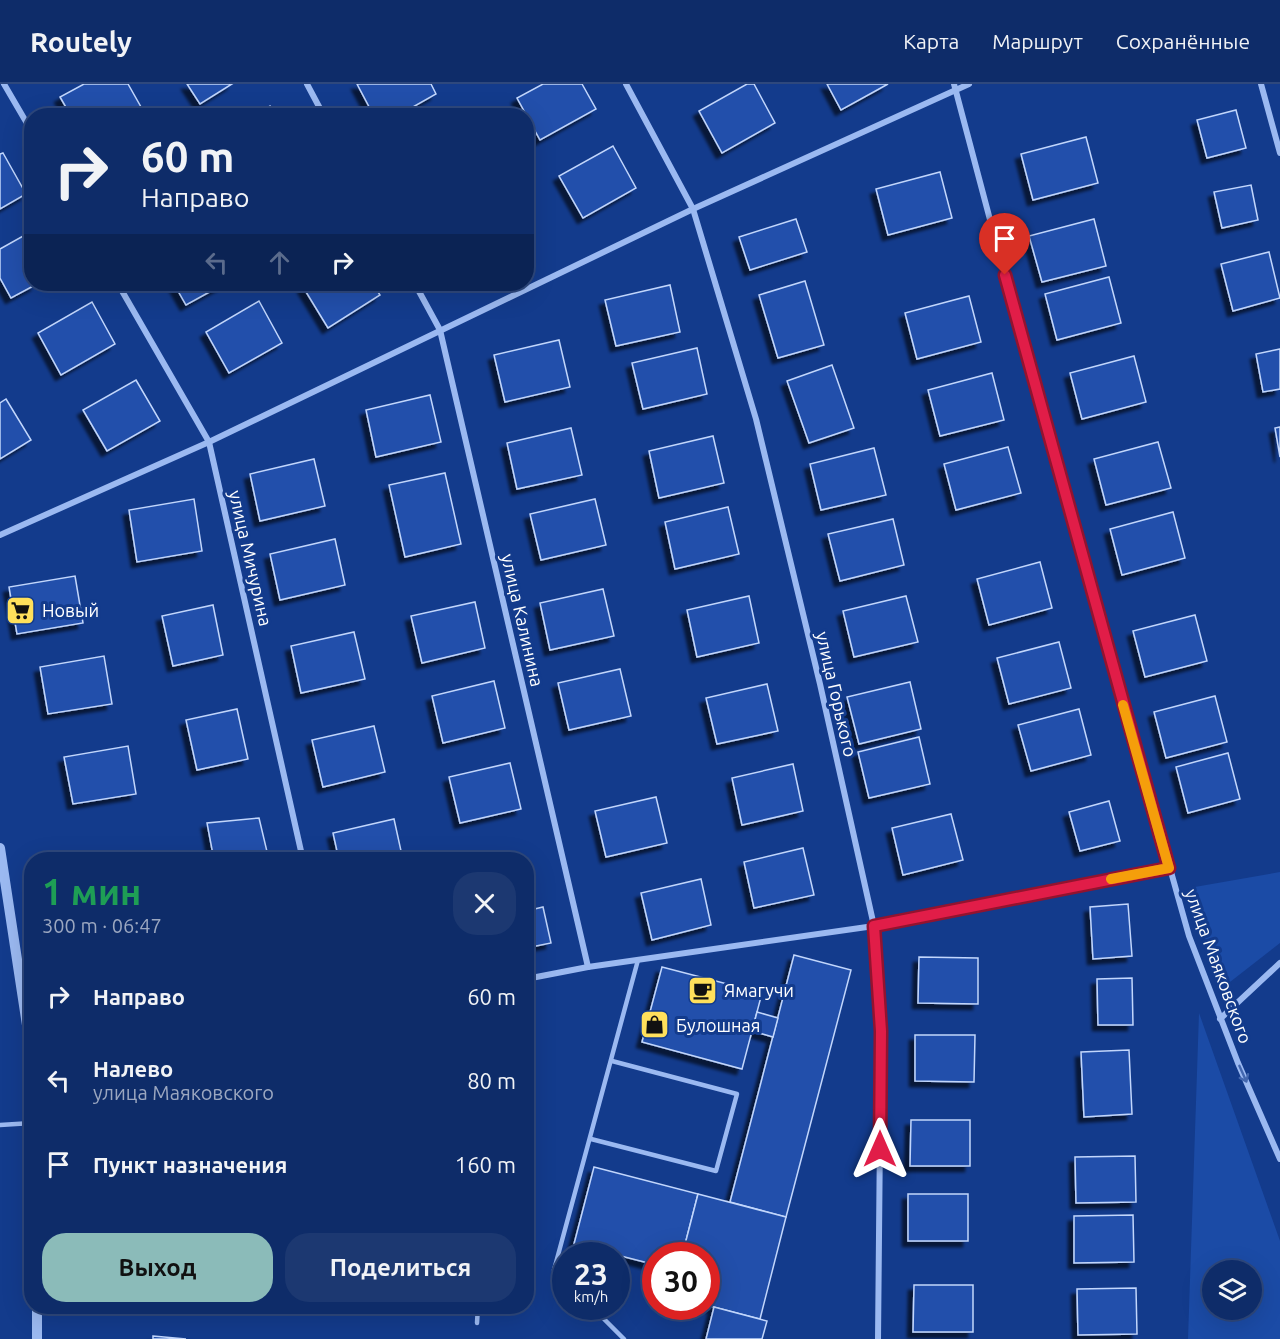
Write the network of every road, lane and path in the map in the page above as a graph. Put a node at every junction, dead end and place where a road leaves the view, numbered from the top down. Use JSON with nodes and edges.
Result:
{"nodes":[{"id":1,"x":4,"y":84,"type":"edge"},
{"id":2,"x":306,"y":84,"type":"edge"},
{"id":3,"x":626,"y":84,"type":"edge"},
{"id":4,"x":969,"y":84,"type":"edge"},
{"id":5,"x":1261,"y":84,"type":"edge"},
{"id":6,"x":956,"y":87,"type":"edge"},
{"id":7,"x":320,"y":108,"type":"edge"},
{"id":8,"x":24,"y":118,"type":"edge"},
{"id":9,"x":1280,"y":153,"type":"edge"},
{"id":10,"x":693,"y":209,"type":"junction"},
{"id":11,"x":534,"y":285,"type":"edge"},
{"id":12,"x":122,"y":291,"type":"edge"},
{"id":13,"x":419,"y":291,"type":"edge"},
{"id":14,"x":522,"y":291,"type":"edge"},
{"id":15,"x":440,"y":330,"type":"junction"},
{"id":16,"x":209,"y":442,"type":"junction"},
{"id":17,"x":0,"y":535,"type":"edge"},
{"id":18,"x":0,"y":848,"type":"edge"},
{"id":19,"x":301,"y":852,"type":"edge"},
{"id":20,"x":1169,"y":868,"type":"junction"},
{"id":21,"x":874,"y":926,"type":"junction"},
{"id":22,"x":638,"y":960,"type":"junction"},
{"id":23,"x":1280,"y":963,"type":"edge"},
{"id":24,"x":588,"y":967,"type":"junction"},
{"id":25,"x":534,"y":977,"type":"edge"},
{"id":26,"x":24,"y":1006,"type":"edge"},
{"id":27,"x":1220,"y":1019,"type":"junction"},
{"id":28,"x":612,"y":1061,"type":"junction"},
{"id":29,"x":24,"y":1124,"type":"edge"},
{"id":30,"x":0,"y":1125,"type":"edge"},
{"id":31,"x":591,"y":1139,"type":"junction"},
{"id":32,"x":1280,"y":1159,"type":"edge"},
{"id":33,"x":562,"y":1242,"type":"edge"},
{"id":34,"x":37,"y":1314,"type":"edge"},
{"id":35,"x":478,"y":1314,"type":"edge"},
{"id":36,"x":605,"y":1320,"type":"edge"},
{"id":37,"x":477,"y":1323,"type":"dead end"},
{"id":38,"x":37,"y":1339,"type":"edge"},
{"id":39,"x":624,"y":1339,"type":"edge"},
{"id":40,"x":878,"y":1339,"type":"edge"}],
"edges":[{"from":1,"to":8,"type":"street"},
{"from":2,"to":7,"type":"street"},
{"from":3,"to":10,"type":"street","name":"улица Горького"},
{"from":4,"to":6,"type":"street"},
{"from":5,"to":9,"type":"street"},
{"from":6,"to":10,"type":"street"},
{"from":6,"to":20,"type":"street","name":"улица Маяковского"},
{"from":10,"to":11,"type":"street"},
{"from":10,"to":21,"type":"street","name":"улица Горького"},
{"from":12,"to":16,"type":"street","name":"улица Мичурина"},
{"from":13,"to":15,"type":"street","name":"улица Калинина"},
{"from":14,"to":15,"type":"street"},
{"from":15,"to":16,"type":"street"},
{"from":15,"to":24,"type":"street","name":"улица Калинина"},
{"from":16,"to":17,"type":"street"},
{"from":16,"to":19,"type":"street","name":"улица Мичурина"},
{"from":18,"to":26,"type":"street"},
{"from":20,"to":21,"type":"street"},
{"from":20,"to":27,"type":"street","name":"улица Маяковского"},
{"from":21,"to":22,"type":"street"},
{"from":21,"to":40,"type":"street","name":"улица Горького"},
{"from":22,"to":24,"type":"street"},
{"from":22,"to":28,"type":"lane"},
{"from":23,"to":27,"type":"street"},
{"from":24,"to":25,"type":"street"},
{"from":27,"to":32,"type":"street","name":"улица Маяковского","one_way":true},
{"from":28,"to":31,"type":"lane"},
{"from":28,"to":31,"type":"lane"},
{"from":29,"to":30,"type":"lane"},
{"from":31,"to":33,"type":"lane"},
{"from":34,"to":38,"type":"street"},
{"from":35,"to":37,"type":"lane"},
{"from":36,"to":39,"type":"lane"}]}
